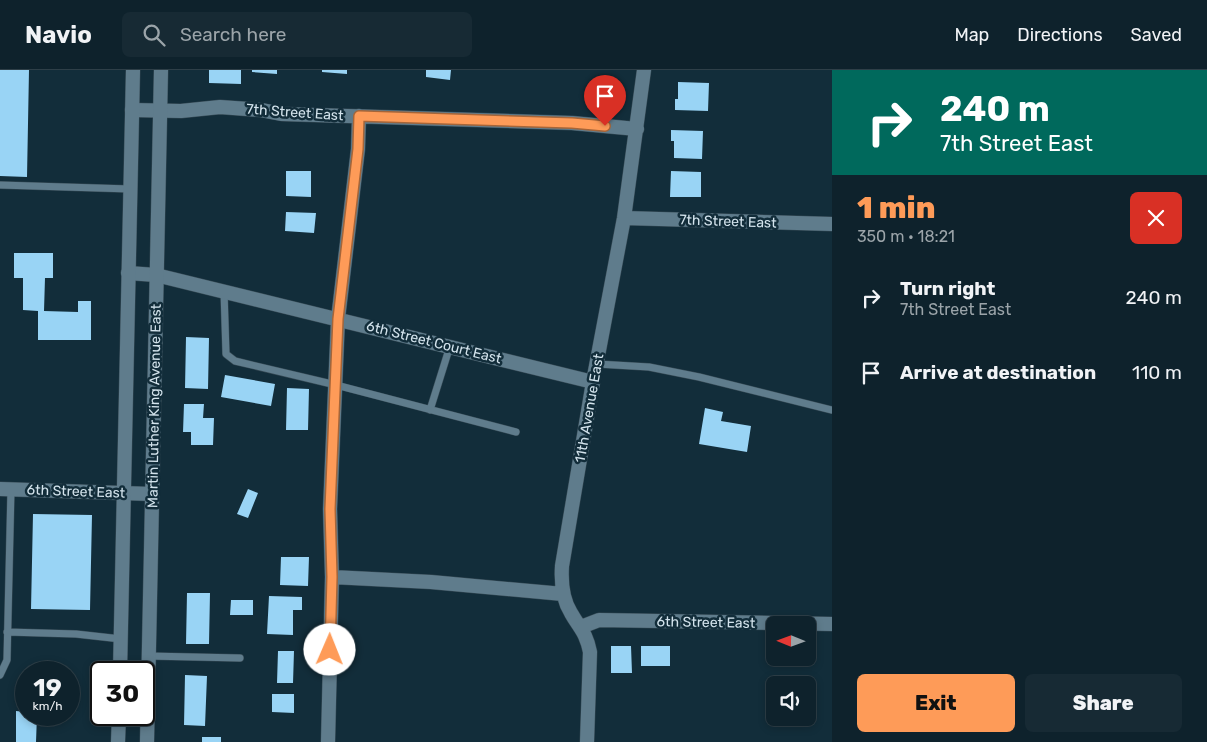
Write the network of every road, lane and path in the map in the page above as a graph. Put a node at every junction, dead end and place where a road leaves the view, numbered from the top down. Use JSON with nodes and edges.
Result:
{"nodes":[{"id":1,"x":133,"y":70,"type":"edge"},
{"id":2,"x":161,"y":70,"type":"edge"},
{"id":3,"x":644,"y":70,"type":"edge"},
{"id":4,"x":132,"y":110,"type":"junction"},
{"id":5,"x":160,"y":111,"type":"junction"},
{"id":6,"x":359,"y":116,"type":"junction"},
{"id":7,"x":637,"y":129,"type":"junction"},
{"id":8,"x":0,"y":185,"type":"edge"},
{"id":9,"x":130,"y":189,"type":"junction"},
{"id":10,"x":624,"y":218,"type":"junction"},
{"id":11,"x":832,"y":224,"type":"edge"},
{"id":12,"x":128,"y":273,"type":"junction"},
{"id":13,"x":156,"y":274,"type":"junction"},
{"id":14,"x":224,"y":291,"type":"junction"},
{"id":15,"x":338,"y":319,"type":"junction"},
{"id":16,"x":450,"y":346,"type":"junction"},
{"id":17,"x":597,"y":364,"type":"junction"},
{"id":18,"x":593,"y":382,"type":"junction"},
{"id":19,"x":336,"y":385,"type":"junction"},
{"id":20,"x":430,"y":410,"type":"junction"},
{"id":21,"x":832,"y":410,"type":"edge"},
{"id":22,"x":516,"y":432,"type":"dead end"},
{"id":23,"x":6,"y":489,"type":"edge"},
{"id":24,"x":124,"y":493,"type":"junction"},
{"id":25,"x":152,"y":494,"type":"junction"},
{"id":26,"x":332,"y":577,"type":"junction"},
{"id":27,"x":563,"y":594,"type":"junction"},
{"id":28,"x":832,"y":624,"type":"edge"},
{"id":29,"x":581,"y":627,"type":"junction"},
{"id":30,"x":7,"y":632,"type":"junction"},
{"id":31,"x":121,"y":639,"type":"junction"},
{"id":32,"x":148,"y":656,"type":"junction"},
{"id":33,"x":240,"y":658,"type":"dead end"},
{"id":34,"x":120,"y":661,"type":"edge"},
{"id":35,"x":0,"y":675,"type":"edge"},
{"id":36,"x":119,"y":726,"type":"edge"},
{"id":37,"x":118,"y":742,"type":"edge"},
{"id":38,"x":147,"y":742,"type":"edge"},
{"id":39,"x":328,"y":742,"type":"edge"},
{"id":40,"x":587,"y":742,"type":"edge"}],
"edges":[{"from":1,"to":4,"type":"street","name":"Martin Luther King Avenue East"},
{"from":2,"to":5,"type":"street","name":"Martin Luther King Avenue East"},
{"from":3,"to":7,"type":"street","name":"11th Avenue East"},
{"from":4,"to":5,"type":"street","name":"7th Street East"},
{"from":4,"to":9,"type":"street","name":"Martin Luther King Avenue East"},
{"from":5,"to":6,"type":"street","name":"7th Street East"},
{"from":5,"to":13,"type":"street","name":"Martin Luther King Avenue East"},
{"from":6,"to":7,"type":"street","name":"7th Street East"},
{"from":6,"to":15,"type":"street"},
{"from":7,"to":10,"type":"street","name":"11th Avenue East"},
{"from":8,"to":9,"type":"lane"},
{"from":9,"to":12,"type":"street","name":"Martin Luther King Avenue East"},
{"from":10,"to":11,"type":"street","name":"7th Street East"},
{"from":10,"to":17,"type":"street","name":"11th Avenue East"},
{"from":12,"to":13,"type":"street","name":"6th Street Court East"},
{"from":12,"to":24,"type":"street","name":"Martin Luther King Avenue East"},
{"from":13,"to":14,"type":"street","name":"6th Street Court East"},
{"from":13,"to":25,"type":"street","name":"Martin Luther King Avenue East"},
{"from":14,"to":15,"type":"street","name":"6th Street Court East"},
{"from":14,"to":19,"type":"lane"},
{"from":15,"to":16,"type":"street","name":"6th Street Court East"},
{"from":15,"to":19,"type":"street"},
{"from":16,"to":18,"type":"street","name":"6th Street Court East"},
{"from":16,"to":20,"type":"lane"},
{"from":17,"to":18,"type":"street","name":"11th Avenue East"},
{"from":17,"to":21,"type":"lane"},
{"from":18,"to":27,"type":"street","name":"11th Avenue East"},
{"from":19,"to":20,"type":"lane"},
{"from":19,"to":26,"type":"street"},
{"from":20,"to":22,"type":"lane"},
{"from":23,"to":24,"type":"street","name":"6th Street East"},
{"from":23,"to":30,"type":"lane"},
{"from":24,"to":25,"type":"street","name":"6th Street East"},
{"from":24,"to":31,"type":"street","name":"Martin Luther King Avenue East"},
{"from":25,"to":32,"type":"street","name":"Martin Luther King Avenue East"},
{"from":26,"to":27,"type":"street"},
{"from":26,"to":39,"type":"street"},
{"from":27,"to":29,"type":"street","name":"11th Avenue East"},
{"from":28,"to":29,"type":"street","name":"6th Street East"},
{"from":29,"to":40,"type":"street","name":"11th Avenue East"},
{"from":30,"to":31,"type":"lane"},
{"from":30,"to":35,"type":"lane"},
{"from":31,"to":34,"type":"street","name":"Martin Luther King Avenue East"},
{"from":32,"to":33,"type":"lane"},
{"from":32,"to":38,"type":"street","name":"Martin Luther King Avenue East"},
{"from":36,"to":37,"type":"street"}]}
